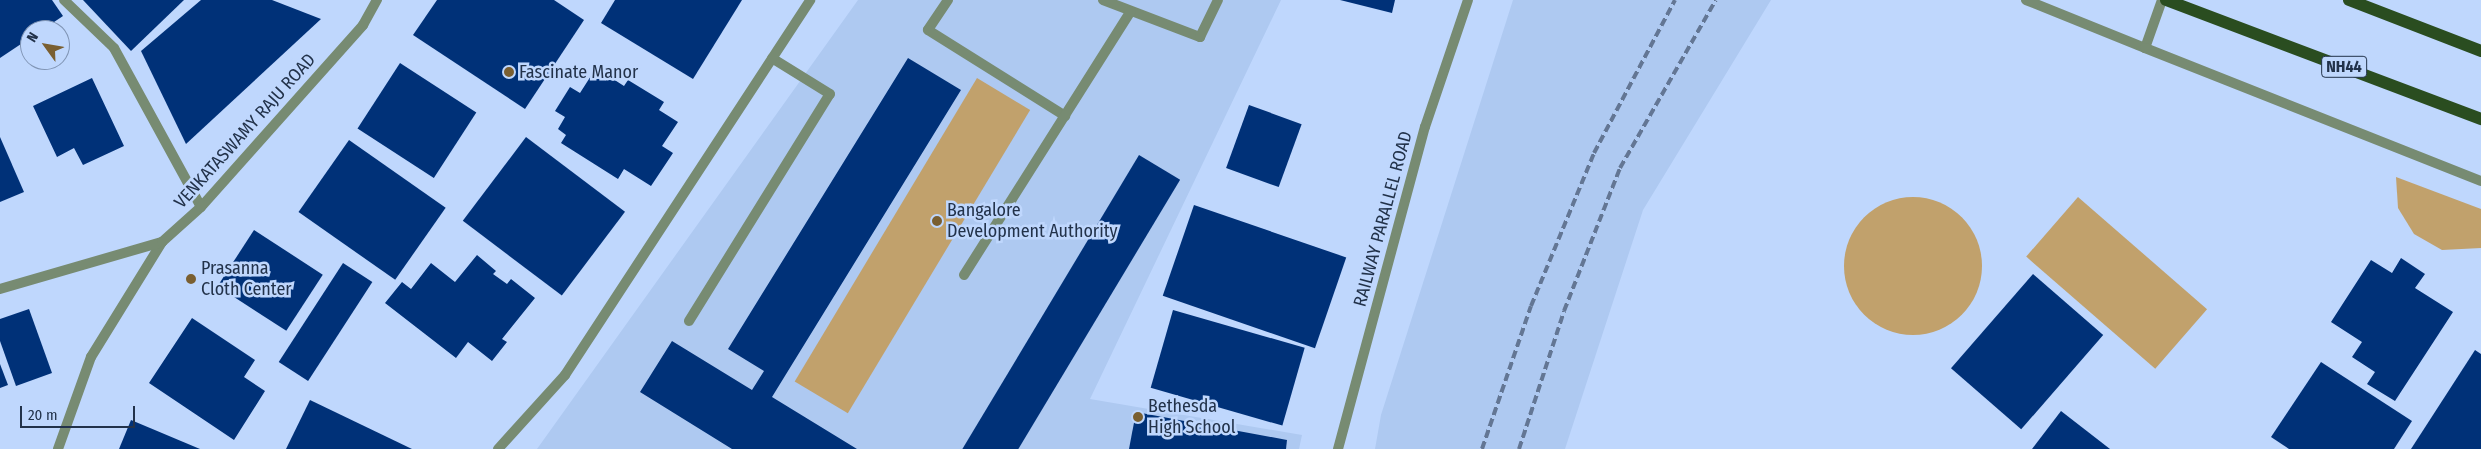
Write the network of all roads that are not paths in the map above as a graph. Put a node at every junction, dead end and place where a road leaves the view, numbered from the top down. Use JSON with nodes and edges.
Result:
{"nodes":[{"id":1,"x":64,"y":0,"type":"edge"},
{"id":2,"x":377,"y":0,"type":"edge"},
{"id":3,"x":810,"y":0,"type":"edge"},
{"id":4,"x":948,"y":0,"type":"edge"},
{"id":5,"x":1103,"y":0,"type":"edge"},
{"id":6,"x":1218,"y":0,"type":"edge"},
{"id":7,"x":1468,"y":0,"type":"edge"},
{"id":8,"x":2026,"y":0,"type":"edge"},
{"id":9,"x":2162,"y":0,"type":"edge"},
{"id":10,"x":2166,"y":0,"type":"edge"},
{"id":11,"x":2349,"y":0,"type":"edge"},
{"id":12,"x":1131,"y":11,"type":"junction"},
{"id":13,"x":2145,"y":48,"type":"junction"},
{"id":14,"x":2481,"y":51,"type":"edge"},
{"id":15,"x":772,"y":58,"type":"junction"},
{"id":16,"x":1065,"y":116,"type":"junction"},
{"id":17,"x":2481,"y":119,"type":"edge"},
{"id":18,"x":2481,"y":181,"type":"edge"},
{"id":19,"x":201,"y":207,"type":"junction"},
{"id":20,"x":162,"y":242,"type":"junction"},
{"id":21,"x":964,"y":275,"type":"dead end"},
{"id":22,"x":0,"y":289,"type":"edge"},
{"id":23,"x":689,"y":321,"type":"dead end"},
{"id":24,"x":58,"y":449,"type":"edge"},
{"id":25,"x":498,"y":449,"type":"edge"},
{"id":26,"x":1338,"y":449,"type":"edge"}],
"edges":[{"from":1,"to":19,"type":"street"},
{"from":2,"to":19,"type":"street","name":"VENKATASWAMY RAJU ROAD"},
{"from":3,"to":15,"type":"street"},
{"from":4,"to":16,"type":"street"},
{"from":5,"to":12,"type":"street"},
{"from":6,"to":12,"type":"street"},
{"from":7,"to":26,"type":"street","name":"RAILWAY PARALLEL ROAD"},
{"from":8,"to":13,"type":"street"},
{"from":9,"to":13,"type":"street"},
{"from":10,"to":17,"type":"main road","number":"NH44"},
{"from":11,"to":14,"type":"main road"},
{"from":12,"to":16,"type":"street"},
{"from":13,"to":18,"type":"street"},
{"from":15,"to":23,"type":"street"},
{"from":15,"to":25,"type":"street"},
{"from":16,"to":21,"type":"street"},
{"from":19,"to":20,"type":"street","name":"VENKATASWAMY RAJU ROAD"},
{"from":20,"to":22,"type":"street","name":"VENKATASWAMY RAJU ROAD"},
{"from":20,"to":24,"type":"street"}]}
